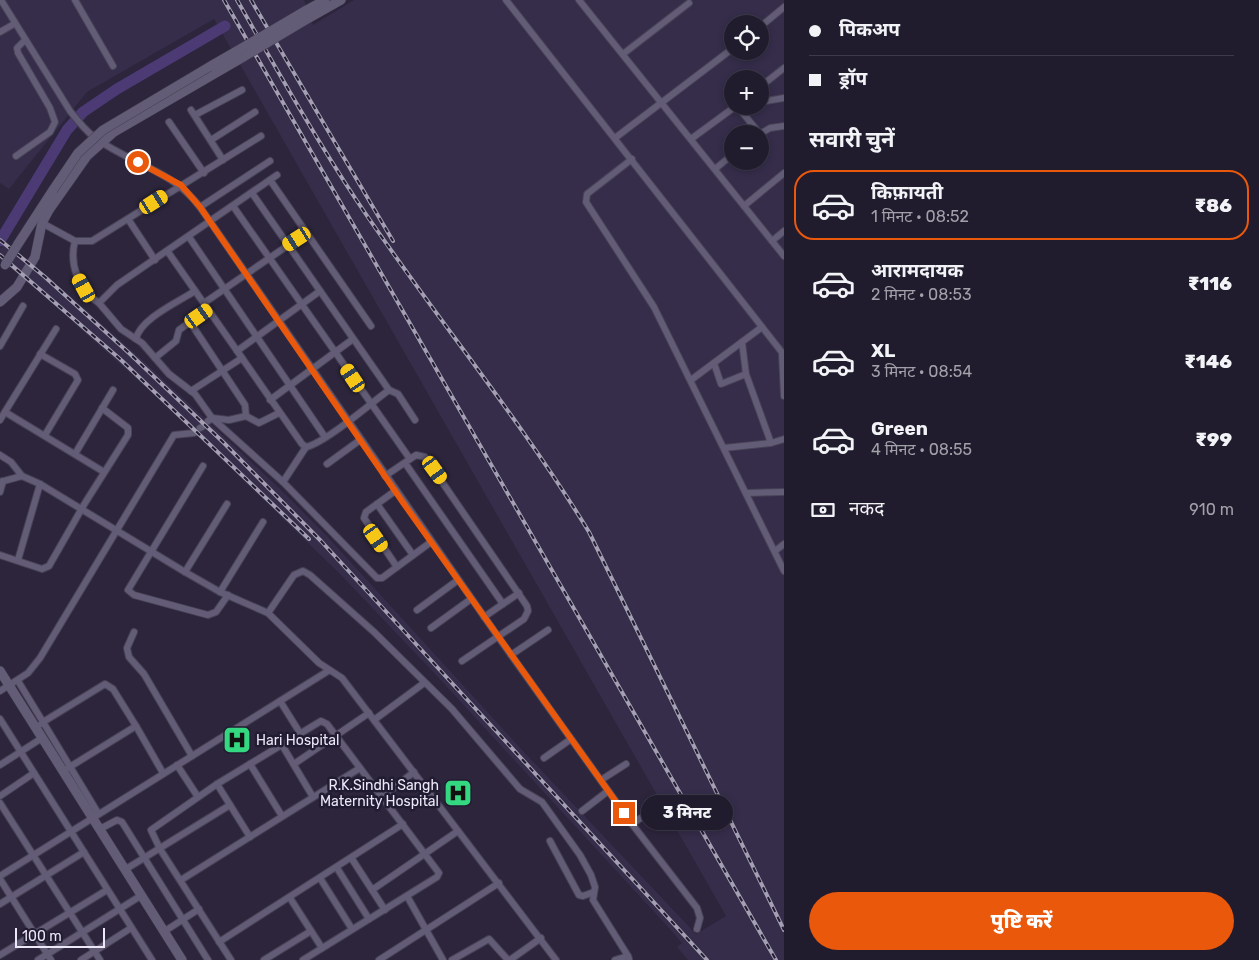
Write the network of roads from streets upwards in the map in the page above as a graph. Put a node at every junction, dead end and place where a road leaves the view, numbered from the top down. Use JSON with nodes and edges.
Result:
{"nodes":[{"id":1,"x":0,"y":0,"type":"edge"},
{"id":2,"x":75,"y":0,"type":"edge"},
{"id":3,"x":325,"y":0,"type":"edge"},
{"id":4,"x":341,"y":0,"type":"edge"},
{"id":5,"x":506,"y":0,"type":"edge"},
{"id":6,"x":579,"y":0,"type":"edge"},
{"id":7,"x":689,"y":3,"type":"dead end"},
{"id":8,"x":784,"y":7,"type":"edge"},
{"id":9,"x":307,"y":14,"type":"junction"},
{"id":10,"x":769,"y":20,"type":"edge"},
{"id":11,"x":14,"y":24,"type":"junction"},
{"id":12,"x":0,"y":32,"type":"edge"},
{"id":13,"x":25,"y":40,"type":"junction"},
{"id":14,"x":243,"y":52,"type":"junction"},
{"id":15,"x":623,"y":54,"type":"junction"},
{"id":16,"x":724,"y":55,"type":"edge"},
{"id":17,"x":113,"y":66,"type":"dead end"},
{"id":18,"x":784,"y":68,"type":"edge"},
{"id":19,"x":769,"y":80,"type":"edge"},
{"id":20,"x":242,"y":90,"type":"dead end"},
{"id":21,"x":784,"y":98,"type":"edge"},
{"id":22,"x":769,"y":100,"type":"edge"},
{"id":23,"x":662,"y":104,"type":"junction"},
{"id":24,"x":255,"y":112,"type":"dead end"},
{"id":25,"x":724,"y":115,"type":"edge"},
{"id":26,"x":744,"y":115,"type":"edge"},
{"id":27,"x":169,"y":122,"type":"dead end"},
{"id":28,"x":753,"y":125,"type":"edge"},
{"id":29,"x":784,"y":126,"type":"edge"},
{"id":30,"x":769,"y":129,"type":"edge"},
{"id":31,"x":261,"y":136,"type":"dead end"},
{"id":32,"x":615,"y":138,"type":"junction"},
{"id":33,"x":691,"y":139,"type":"junction"},
{"id":34,"x":211,"y":140,"type":"junction"},
{"id":35,"x":102,"y":142,"type":"junction"},
{"id":36,"x":16,"y":156,"type":"dead end"},
{"id":37,"x":632,"y":159,"type":"junction"},
{"id":38,"x":224,"y":160,"type":"junction"},
{"id":39,"x":270,"y":161,"type":"dead end"},
{"id":40,"x":724,"y":162,"type":"edge"},
{"id":41,"x":715,"y":169,"type":"junction"},
{"id":42,"x":204,"y":173,"type":"junction"},
{"id":43,"x":784,"y":173,"type":"edge"},
{"id":44,"x":277,"y":175,"type":"dead end"},
{"id":45,"x":270,"y":180,"type":"junction"},
{"id":46,"x":181,"y":185,"type":"junction"},
{"id":47,"x":252,"y":193,"type":"junction"},
{"id":48,"x":233,"y":206,"type":"junction"},
{"id":49,"x":744,"y":206,"type":"junction"},
{"id":50,"x":200,"y":207,"type":"junction"},
{"id":51,"x":128,"y":219,"type":"junction"},
{"id":52,"x":210,"y":222,"type":"junction"},
{"id":53,"x":42,"y":223,"type":"junction"},
{"id":54,"x":784,"y":231,"type":"edge"},
{"id":55,"x":306,"y":233,"type":"junction"},
{"id":56,"x":189,"y":237,"type":"junction"},
{"id":57,"x":75,"y":241,"type":"junction"},
{"id":58,"x":772,"y":241,"type":"junction"},
{"id":59,"x":288,"y":244,"type":"junction"},
{"id":60,"x":168,"y":252,"type":"junction"},
{"id":61,"x":784,"y":256,"type":"edge"},
{"id":62,"x":268,"y":258,"type":"junction"},
{"id":63,"x":155,"y":260,"type":"junction"},
{"id":64,"x":0,"y":273,"type":"edge"},
{"id":65,"x":246,"y":274,"type":"junction"},
{"id":66,"x":224,"y":289,"type":"junction"},
{"id":67,"x":195,"y":291,"type":"junction"},
{"id":68,"x":320,"y":291,"type":"junction"},
{"id":69,"x":0,"y":302,"type":"edge"},
{"id":70,"x":99,"y":303,"type":"junction"},
{"id":71,"x":204,"y":303,"type":"junction"},
{"id":72,"x":302,"y":304,"type":"junction"},
{"id":73,"x":23,"y":306,"type":"dead end"},
{"id":74,"x":208,"y":309,"type":"junction"},
{"id":75,"x":190,"y":322,"type":"junction"},
{"id":76,"x":278,"y":322,"type":"junction"},
{"id":77,"x":370,"y":326,"type":"dead end"},
{"id":78,"x":762,"y":327,"type":"junction"},
{"id":79,"x":56,"y":329,"type":"dead end"},
{"id":80,"x":257,"y":336,"type":"junction"},
{"id":81,"x":136,"y":339,"type":"junction"},
{"id":82,"x":353,"y":339,"type":"junction"},
{"id":83,"x":742,"y":342,"type":"junction"},
{"id":84,"x":0,"y":346,"type":"edge"},
{"id":85,"x":237,"y":351,"type":"junction"},
{"id":86,"x":335,"y":353,"type":"junction"},
{"id":87,"x":40,"y":354,"type":"junction"},
{"id":88,"x":783,"y":354,"type":"edge"},
{"id":89,"x":155,"y":358,"type":"junction"},
{"id":90,"x":242,"y":358,"type":"junction"},
{"id":91,"x":714,"y":363,"type":"junction"},
{"id":92,"x":223,"y":370,"type":"junction"},
{"id":93,"x":312,"y":371,"type":"junction"},
{"id":94,"x":783,"y":373,"type":"edge"},
{"id":95,"x":746,"y":374,"type":"junction"},
{"id":96,"x":691,"y":380,"type":"junction"},
{"id":97,"x":290,"y":386,"type":"junction"},
{"id":98,"x":113,"y":390,"type":"dead end"},
{"id":99,"x":389,"y":390,"type":"junction"},
{"id":100,"x":191,"y":391,"type":"junction"},
{"id":101,"x":784,"y":396,"type":"edge"},
{"id":102,"x":270,"y":400,"type":"junction"},
{"id":103,"x":370,"y":404,"type":"junction"},
{"id":104,"x":102,"y":408,"type":"junction"},
{"id":105,"x":5,"y":412,"type":"junction"},
{"id":106,"x":279,"y":413,"type":"junction"},
{"id":107,"x":246,"y":416,"type":"junction"},
{"id":108,"x":0,"y":420,"type":"edge"},
{"id":109,"x":210,"y":420,"type":"junction"},
{"id":110,"x":347,"y":420,"type":"junction"},
{"id":111,"x":415,"y":420,"type":"dead end"},
{"id":112,"x":194,"y":433,"type":"dead end"},
{"id":113,"x":45,"y":435,"type":"junction"},
{"id":114,"x":325,"y":437,"type":"junction"},
{"id":115,"x":784,"y":439,"type":"edge"},
{"id":116,"x":360,"y":440,"type":"junction"},
{"id":117,"x":771,"y":443,"type":"junction"},
{"id":118,"x":306,"y":447,"type":"junction"},
{"id":119,"x":724,"y":448,"type":"junction"},
{"id":120,"x":75,"y":454,"type":"junction"},
{"id":121,"x":0,"y":455,"type":"edge"},
{"id":122,"x":407,"y":461,"type":"junction"},
{"id":123,"x":327,"y":464,"type":"dead end"},
{"id":124,"x":203,"y":466,"type":"dead end"},
{"id":125,"x":104,"y":472,"type":"junction"},
{"id":126,"x":22,"y":476,"type":"junction"},
{"id":127,"x":385,"y":476,"type":"junction"},
{"id":128,"x":1,"y":482,"type":"edge"},
{"id":129,"x":283,"y":482,"type":"junction"},
{"id":130,"x":40,"y":484,"type":"junction"},
{"id":131,"x":396,"y":491,"type":"junction"},
{"id":132,"x":0,"y":492,"type":"edge"},
{"id":133,"x":746,"y":492,"type":"junction"},
{"id":134,"x":784,"y":492,"type":"edge"},
{"id":135,"x":227,"y":504,"type":"dead end"},
{"id":136,"x":377,"y":504,"type":"junction"},
{"id":137,"x":82,"y":509,"type":"junction"},
{"id":138,"x":262,"y":522,"type":"dead end"},
{"id":139,"x":117,"y":530,"type":"junction"},
{"id":140,"x":431,"y":542,"type":"junction"},
{"id":141,"x":784,"y":544,"type":"edge"},
{"id":142,"x":151,"y":550,"type":"junction"},
{"id":143,"x":775,"y":551,"type":"junction"},
{"id":144,"x":0,"y":555,"type":"edge"},
{"id":145,"x":413,"y":555,"type":"junction"},
{"id":146,"x":18,"y":560,"type":"junction"},
{"id":147,"x":396,"y":567,"type":"junction"},
{"id":148,"x":784,"y":571,"type":"edge"},
{"id":149,"x":185,"y":572,"type":"junction"},
{"id":150,"x":458,"y":580,"type":"junction"},
{"id":151,"x":220,"y":592,"type":"junction"},
{"id":152,"x":519,"y":593,"type":"junction"},
{"id":153,"x":228,"y":595,"type":"junction"},
{"id":154,"x":471,"y":599,"type":"junction"},
{"id":155,"x":503,"y":604,"type":"junction"},
{"id":156,"x":417,"y":610,"type":"dead end"},
{"id":157,"x":268,"y":613,"type":"junction"},
{"id":158,"x":484,"y":617,"type":"junction"},
{"id":159,"x":431,"y":628,"type":"dead end"},
{"id":160,"x":548,"y":630,"type":"dead end"},
{"id":161,"x":134,"y":632,"type":"dead end"},
{"id":162,"x":499,"y":638,"type":"junction"},
{"id":163,"x":511,"y":655,"type":"junction"},
{"id":164,"x":462,"y":661,"type":"dead end"},
{"id":165,"x":328,"y":670,"type":"junction"},
{"id":166,"x":0,"y":671,"type":"edge"},
{"id":167,"x":18,"y":681,"type":"junction"},
{"id":168,"x":424,"y":683,"type":"junction"},
{"id":169,"x":9,"y":686,"type":"junction"},
{"id":170,"x":0,"y":691,"type":"edge"},
{"id":171,"x":280,"y":701,"type":"junction"},
{"id":172,"x":368,"y":714,"type":"junction"},
{"id":173,"x":0,"y":718,"type":"edge"},
{"id":174,"x":374,"y":720,"type":"junction"},
{"id":175,"x":39,"y":725,"type":"junction"},
{"id":176,"x":136,"y":726,"type":"junction"},
{"id":177,"x":300,"y":733,"type":"junction"},
{"id":178,"x":336,"y":736,"type":"junction"},
{"id":179,"x":42,"y":738,"type":"junction"},
{"id":180,"x":570,"y":739,"type":"junction"},
{"id":181,"x":282,"y":744,"type":"junction"},
{"id":182,"x":20,"y":752,"type":"junction"},
{"id":183,"x":192,"y":756,"type":"junction"},
{"id":184,"x":544,"y":758,"type":"dead end"},
{"id":185,"x":250,"y":764,"type":"junction"},
{"id":186,"x":294,"y":764,"type":"junction"},
{"id":187,"x":626,"y":764,"type":"dead end"},
{"id":188,"x":0,"y":765,"type":"edge"},
{"id":189,"x":177,"y":765,"type":"junction"},
{"id":190,"x":360,"y":768,"type":"junction"},
{"id":191,"x":67,"y":769,"type":"junction"},
{"id":192,"x":414,"y":772,"type":"junction"},
{"id":193,"x":34,"y":773,"type":"junction"},
{"id":194,"x":164,"y":773,"type":"junction"},
{"id":195,"x":601,"y":780,"type":"junction"},
{"id":196,"x":217,"y":784,"type":"junction"},
{"id":197,"x":608,"y":791,"type":"junction"},
{"id":198,"x":0,"y":796,"type":"edge"},
{"id":199,"x":198,"y":797,"type":"junction"},
{"id":200,"x":313,"y":797,"type":"junction"},
{"id":201,"x":382,"y":797,"type":"junction"},
{"id":202,"x":0,"y":803,"type":"edge"},
{"id":203,"x":230,"y":804,"type":"junction"},
{"id":204,"x":657,"y":807,"type":"dead end"},
{"id":205,"x":582,"y":810,"type":"dead end"},
{"id":206,"x":96,"y":815,"type":"junction"},
{"id":207,"x":282,"y":816,"type":"junction"},
{"id":208,"x":403,"y":824,"type":"junction"},
{"id":209,"x":632,"y":824,"type":"junction"},
{"id":210,"x":100,"y":829,"type":"junction"},
{"id":211,"x":71,"y":831,"type":"junction"},
{"id":212,"x":458,"y":831,"type":"junction"},
{"id":213,"x":250,"y":837,"type":"junction"},
{"id":214,"x":550,"y":841,"type":"dead end"},
{"id":215,"x":160,"y":849,"type":"junction"},
{"id":216,"x":84,"y":852,"type":"junction"},
{"id":217,"x":426,"y":854,"type":"junction"},
{"id":218,"x":33,"y":855,"type":"junction"},
{"id":219,"x":144,"y":858,"type":"junction"},
{"id":220,"x":352,"y":859,"type":"junction"},
{"id":221,"x":337,"y":868,"type":"junction"},
{"id":222,"x":126,"y":870,"type":"junction"},
{"id":223,"x":46,"y":876,"type":"junction"},
{"id":224,"x":0,"y":878,"type":"edge"},
{"id":225,"x":320,"y":878,"type":"junction"},
{"id":226,"x":181,"y":880,"type":"junction"},
{"id":227,"x":499,"y":884,"type":"junction"},
{"id":228,"x":107,"y":890,"type":"junction"},
{"id":229,"x":372,"y":890,"type":"junction"},
{"id":230,"x":594,"y":892,"type":"junction"},
{"id":231,"x":142,"y":895,"type":"junction"},
{"id":232,"x":407,"y":896,"type":"junction"},
{"id":233,"x":12,"y":897,"type":"junction"},
{"id":234,"x":290,"y":898,"type":"junction"},
{"id":235,"x":0,"y":904,"type":"edge"},
{"id":236,"x":119,"y":909,"type":"junction"},
{"id":237,"x":200,"y":909,"type":"junction"},
{"id":238,"x":385,"y":910,"type":"junction"},
{"id":239,"x":69,"y":912,"type":"junction"},
{"id":240,"x":369,"y":919,"type":"junction"},
{"id":241,"x":183,"y":920,"type":"junction"},
{"id":242,"x":131,"y":928,"type":"junction"},
{"id":243,"x":352,"y":929,"type":"junction"},
{"id":244,"x":697,"y":929,"type":"dead end"},
{"id":245,"x":164,"y":931,"type":"junction"},
{"id":246,"x":311,"y":931,"type":"junction"},
{"id":247,"x":425,"y":931,"type":"junction"},
{"id":248,"x":82,"y":932,"type":"junction"},
{"id":249,"x":34,"y":933,"type":"junction"},
{"id":250,"x":541,"y":938,"type":"junction"},
{"id":251,"x":219,"y":942,"type":"junction"},
{"id":252,"x":322,"y":948,"type":"junction"},
{"id":253,"x":95,"y":952,"type":"junction"},
{"id":254,"x":0,"y":956,"type":"edge"},
{"id":255,"x":49,"y":957,"type":"edge"},
{"id":256,"x":628,"y":958,"type":"edge"},
{"id":257,"x":38,"y":960,"type":"edge"},
{"id":258,"x":81,"y":960,"type":"edge"},
{"id":259,"x":100,"y":960,"type":"edge"},
{"id":260,"x":152,"y":960,"type":"edge"},
{"id":261,"x":182,"y":960,"type":"edge"},
{"id":262,"x":208,"y":960,"type":"edge"},
{"id":263,"x":231,"y":960,"type":"edge"},
{"id":264,"x":264,"y":960,"type":"edge"},
{"id":265,"x":304,"y":960,"type":"edge"},
{"id":266,"x":379,"y":960,"type":"edge"},
{"id":267,"x":443,"y":960,"type":"edge"},
{"id":268,"x":452,"y":960,"type":"edge"},
{"id":269,"x":509,"y":960,"type":"edge"},
{"id":270,"x":556,"y":960,"type":"edge"},
{"id":271,"x":616,"y":960,"type":"edge"}],
"edges":[{"from":1,"to":11,"type":"street"},
{"from":2,"to":17,"type":"street"},
{"from":3,"to":9,"type":"street"},
{"from":4,"to":9,"type":"street"},
{"from":5,"to":32,"type":"street"},
{"from":6,"to":15,"type":"street"},
{"from":7,"to":15,"type":"street"},
{"from":8,"to":10,"type":"street"},
{"from":9,"to":14,"type":"street","bridge":true},
{"from":11,"to":12,"type":"street"},
{"from":11,"to":13,"type":"street"},
{"from":13,"to":35,"type":"street"},
{"from":13,"to":36,"type":"street"},
{"from":14,"to":35,"type":"street"},
{"from":14,"to":64,"type":"street","bridge":true},
{"from":15,"to":23,"type":"street"},
{"from":16,"to":23,"type":"street"},
{"from":18,"to":19,"type":"street"},
{"from":20,"to":34,"type":"street"},
{"from":21,"to":22,"type":"street"},
{"from":23,"to":32,"type":"street"},
{"from":23,"to":33,"type":"street"},
{"from":24,"to":34,"type":"street"},
{"from":25,"to":33,"type":"street"},
{"from":26,"to":28,"type":"street"},
{"from":27,"to":42,"type":"street"},
{"from":29,"to":30,"type":"street"},
{"from":31,"to":38,"type":"street"},
{"from":32,"to":37,"type":"street"},
{"from":33,"to":41,"type":"street"},
{"from":34,"to":38,"type":"street"},
{"from":35,"to":46,"type":"street"},
{"from":35,"to":53,"type":"street"},
{"from":37,"to":78,"type":"street"},
{"from":37,"to":96,"type":"street"},
{"from":38,"to":42,"type":"street"},
{"from":39,"to":50,"type":"street"},
{"from":40,"to":41,"type":"street"},
{"from":41,"to":49,"type":"street"},
{"from":42,"to":46,"type":"street"},
{"from":43,"to":49,"type":"street"},
{"from":44,"to":45,"type":"street"},
{"from":45,"to":47,"type":"street"},
{"from":45,"to":55,"type":"street"},
{"from":46,"to":50,"type":"street"},
{"from":46,"to":51,"type":"street"},
{"from":47,"to":48,"type":"street"},
{"from":47,"to":59,"type":"street"},
{"from":48,"to":52,"type":"street"},
{"from":48,"to":62,"type":"street"},
{"from":49,"to":58,"type":"street"},
{"from":50,"to":52,"type":"street"},
{"from":51,"to":57,"type":"street"},
{"from":51,"to":63,"type":"street"},
{"from":52,"to":56,"type":"street"},
{"from":52,"to":65,"type":"street"},
{"from":53,"to":57,"type":"street"},
{"from":53,"to":69,"type":"street"},
{"from":54,"to":58,"type":"street"},
{"from":55,"to":59,"type":"street"},
{"from":55,"to":77,"type":"street"},
{"from":56,"to":60,"type":"street"},
{"from":56,"to":66,"type":"street"},
{"from":57,"to":70,"type":"street"},
{"from":58,"to":61,"type":"street"},
{"from":59,"to":62,"type":"street"},
{"from":59,"to":68,"type":"street"},
{"from":60,"to":63,"type":"street"},
{"from":60,"to":67,"type":"street"},
{"from":62,"to":65,"type":"street"},
{"from":62,"to":72,"type":"street"},
{"from":63,"to":70,"type":"street"},
{"from":65,"to":66,"type":"street"},
{"from":65,"to":76,"type":"street"},
{"from":66,"to":71,"type":"street"},
{"from":66,"to":80,"type":"street"},
{"from":67,"to":71,"type":"street"},
{"from":67,"to":81,"type":"street"},
{"from":68,"to":72,"type":"street"},
{"from":68,"to":82,"type":"street"},
{"from":70,"to":81,"type":"street"},
{"from":71,"to":74,"type":"street"},
{"from":72,"to":76,"type":"street"},
{"from":72,"to":86,"type":"street"},
{"from":73,"to":84,"type":"street"},
{"from":74,"to":75,"type":"street"},
{"from":74,"to":85,"type":"street"},
{"from":75,"to":89,"type":"street"},
{"from":75,"to":92,"type":"street"},
{"from":76,"to":80,"type":"street"},
{"from":76,"to":93,"type":"street"},
{"from":78,"to":83,"type":"street"},
{"from":78,"to":88,"type":"street"},
{"from":79,"to":87,"type":"street"},
{"from":80,"to":85,"type":"street"},
{"from":80,"to":97,"type":"street"},
{"from":81,"to":89,"type":"street"},
{"from":82,"to":86,"type":"street"},
{"from":82,"to":99,"type":"street"},
{"from":83,"to":91,"type":"street"},
{"from":83,"to":95,"type":"street"},
{"from":85,"to":90,"type":"street"},
{"from":86,"to":93,"type":"street"},
{"from":86,"to":103,"type":"street"},
{"from":87,"to":105,"type":"street"},
{"from":87,"to":113,"type":"street"},
{"from":88,"to":94,"type":"street"},
{"from":89,"to":100,"type":"street"},
{"from":90,"to":92,"type":"street"},
{"from":90,"to":102,"type":"street"},
{"from":91,"to":95,"type":"street"},
{"from":91,"to":96,"type":"street"},
{"from":92,"to":100,"type":"street"},
{"from":92,"to":107,"type":"street"},
{"from":93,"to":97,"type":"street"},
{"from":93,"to":110,"type":"street"},
{"from":94,"to":101,"type":"street"},
{"from":95,"to":117,"type":"street"},
{"from":96,"to":119,"type":"street"},
{"from":97,"to":102,"type":"street"},
{"from":97,"to":114,"type":"street"},
{"from":98,"to":104,"type":"street"},
{"from":99,"to":103,"type":"street"},
{"from":99,"to":111,"type":"street"},
{"from":100,"to":109,"type":"street"},
{"from":102,"to":106,"type":"street"},
{"from":103,"to":110,"type":"street"},
{"from":103,"to":122,"type":"street"},
{"from":104,"to":120,"type":"street"},
{"from":104,"to":125,"type":"street"},
{"from":105,"to":108,"type":"street"},
{"from":105,"to":113,"type":"street"},
{"from":106,"to":107,"type":"street"},
{"from":106,"to":118,"type":"street"},
{"from":107,"to":109,"type":"street"},
{"from":109,"to":129,"type":"street"},
{"from":110,"to":114,"type":"street"},
{"from":110,"to":116,"type":"street"},
{"from":112,"to":139,"type":"street"},
{"from":113,"to":120,"type":"street"},
{"from":114,"to":118,"type":"street"},
{"from":115,"to":117,"type":"street"},
{"from":116,"to":123,"type":"street"},
{"from":116,"to":127,"type":"street"},
{"from":117,"to":119,"type":"street"},
{"from":118,"to":129,"type":"street"},
{"from":119,"to":133,"type":"street"},
{"from":120,"to":125,"type":"street"},
{"from":121,"to":126,"type":"street"},
{"from":122,"to":127,"type":"street"},
{"from":122,"to":152,"type":"street"},
{"from":122,"to":155,"type":"street"},
{"from":124,"to":142,"type":"street"},
{"from":125,"to":137,"type":"street"},
{"from":126,"to":128,"type":"street"},
{"from":126,"to":130,"type":"street"},
{"from":127,"to":131,"type":"street"},
{"from":128,"to":132,"type":"street"},
{"from":129,"to":147,"type":"street"},
{"from":130,"to":137,"type":"street"},
{"from":130,"to":146,"type":"street"},
{"from":131,"to":136,"type":"street"},
{"from":131,"to":140,"type":"street"},
{"from":133,"to":134,"type":"street"},
{"from":133,"to":143,"type":"street"},
{"from":135,"to":149,"type":"street"},
{"from":136,"to":145,"type":"street"},
{"from":136,"to":147,"type":"street"},
{"from":137,"to":139,"type":"street"},
{"from":137,"to":146,"type":"street"},
{"from":138,"to":151,"type":"street"},
{"from":139,"to":142,"type":"street"},
{"from":139,"to":167,"type":"street"},
{"from":140,"to":145,"type":"street"},
{"from":140,"to":150,"type":"street"},
{"from":141,"to":143,"type":"street"},
{"from":142,"to":149,"type":"street"},
{"from":142,"to":153,"type":"street"},
{"from":143,"to":148,"type":"street"},
{"from":144,"to":146,"type":"street"},
{"from":145,"to":147,"type":"street"},
{"from":149,"to":151,"type":"street"},
{"from":150,"to":154,"type":"street"},
{"from":150,"to":156,"type":"street"},
{"from":151,"to":153,"type":"street"},
{"from":152,"to":155,"type":"street"},
{"from":152,"to":162,"type":"street"},
{"from":153,"to":157,"type":"street"},
{"from":154,"to":158,"type":"street"},
{"from":154,"to":159,"type":"street"},
{"from":155,"to":158,"type":"street"},
{"from":157,"to":165,"type":"street"},
{"from":157,"to":168,"type":"street"},
{"from":158,"to":162,"type":"street"},
{"from":160,"to":163,"type":"street"},
{"from":161,"to":183,"type":"street"},
{"from":162,"to":163,"type":"street"},
{"from":162,"to":164,"type":"street"},
{"from":163,"to":180,"type":"street"},
{"from":165,"to":171,"type":"street"},
{"from":165,"to":172,"type":"street"},
{"from":166,"to":169,"type":"street"},
{"from":167,"to":169,"type":"street"},
{"from":167,"to":175,"type":"street"},
{"from":168,"to":174,"type":"street"},
{"from":168,"to":230,"type":"street"},
{"from":169,"to":170,"type":"street"},
{"from":169,"to":175,"type":"street"},
{"from":171,"to":177,"type":"street"},
{"from":171,"to":183,"type":"street"},
{"from":172,"to":174,"type":"street"},
{"from":172,"to":178,"type":"street"},
{"from":173,"to":182,"type":"street"},
{"from":174,"to":192,"type":"street"},
{"from":175,"to":176,"type":"street"},
{"from":175,"to":179,"type":"street"},
{"from":175,"to":191,"type":"street"},
{"from":176,"to":191,"type":"street"},
{"from":176,"to":194,"type":"street"},
{"from":177,"to":178,"type":"street"},
{"from":177,"to":181,"type":"street"},
{"from":178,"to":186,"type":"street"},
{"from":178,"to":190,"type":"street"},
{"from":179,"to":182,"type":"street"},
{"from":179,"to":191,"type":"street"},
{"from":180,"to":184,"type":"street"},
{"from":180,"to":195,"type":"street"},
{"from":181,"to":185,"type":"street"},
{"from":181,"to":186,"type":"street"},
{"from":182,"to":188,"type":"street"},
{"from":182,"to":193,"type":"street"},
{"from":183,"to":189,"type":"street"},
{"from":185,"to":196,"type":"street"},
{"from":185,"to":207,"type":"street"},
{"from":186,"to":200,"type":"street"},
{"from":187,"to":195,"type":"street"},
{"from":189,"to":194,"type":"street"},
{"from":189,"to":199,"type":"street"},
{"from":190,"to":200,"type":"street"},
{"from":190,"to":201,"type":"street"},
{"from":191,"to":206,"type":"street"},
{"from":192,"to":201,"type":"street"},
{"from":192,"to":212,"type":"street"},
{"from":193,"to":198,"type":"street"},
{"from":193,"to":211,"type":"street"},
{"from":194,"to":206,"type":"street"},
{"from":195,"to":197,"type":"street"},
{"from":196,"to":199,"type":"street"},
{"from":196,"to":203,"type":"street"},
{"from":197,"to":205,"type":"street"},
{"from":197,"to":209,"type":"street"},
{"from":199,"to":215,"type":"street"},
{"from":200,"to":207,"type":"street"},
{"from":201,"to":208,"type":"street"},
{"from":202,"to":218,"type":"street"},
{"from":203,"to":213,"type":"street"},
{"from":203,"to":215,"type":"street"},
{"from":204,"to":209,"type":"street"},
{"from":206,"to":210,"type":"street"},
{"from":206,"to":211,"type":"street"},
{"from":207,"to":213,"type":"street"},
{"from":208,"to":217,"type":"street"},
{"from":208,"to":220,"type":"street"},
{"from":209,"to":244,"type":"street"},
{"from":210,"to":219,"type":"street"},
{"from":210,"to":222,"type":"street"},
{"from":211,"to":216,"type":"street"},
{"from":211,"to":218,"type":"street"},
{"from":212,"to":217,"type":"street"},
{"from":212,"to":227,"type":"street"},
{"from":213,"to":226,"type":"street"},
{"from":214,"to":230,"type":"street"},
{"from":215,"to":219,"type":"street"},
{"from":215,"to":226,"type":"street"},
{"from":216,"to":223,"type":"street"},
{"from":216,"to":228,"type":"street"},
{"from":217,"to":229,"type":"street"},
{"from":217,"to":232,"type":"street"},
{"from":218,"to":223,"type":"street"},
{"from":218,"to":224,"type":"street"},
{"from":219,"to":222,"type":"street"},
{"from":219,"to":241,"type":"street"},
{"from":220,"to":221,"type":"street"},
{"from":220,"to":229,"type":"street"},
{"from":221,"to":225,"type":"street"},
{"from":221,"to":240,"type":"street"},
{"from":222,"to":231,"type":"street"},
{"from":223,"to":233,"type":"street"},
{"from":223,"to":239,"type":"street"},
{"from":224,"to":233,"type":"street"},
{"from":225,"to":234,"type":"street"},
{"from":225,"to":243,"type":"street"},
{"from":226,"to":237,"type":"street"},
{"from":227,"to":247,"type":"street"},
{"from":227,"to":250,"type":"street"},
{"from":228,"to":236,"type":"street"},
{"from":228,"to":239,"type":"street"},
{"from":229,"to":238,"type":"street"},
{"from":230,"to":256,"type":"street"},
{"from":231,"to":236,"type":"street"},
{"from":231,"to":245,"type":"street"},
{"from":232,"to":238,"type":"street"},
{"from":232,"to":247,"type":"street"},
{"from":233,"to":235,"type":"street"},
{"from":233,"to":249,"type":"street"},
{"from":234,"to":246,"type":"street"},
{"from":234,"to":251,"type":"street"},
{"from":236,"to":242,"type":"street"},
{"from":236,"to":248,"type":"street"},
{"from":237,"to":241,"type":"street"},
{"from":237,"to":251,"type":"street"},
{"from":238,"to":240,"type":"street"},
{"from":239,"to":248,"type":"street"},
{"from":239,"to":249,"type":"street"},
{"from":240,"to":243,"type":"street"},
{"from":241,"to":245,"type":"street"},
{"from":241,"to":262,"type":"street"},
{"from":242,"to":253,"type":"street"},
{"from":242,"to":260,"type":"street"},
{"from":243,"to":252,"type":"street"},
{"from":245,"to":261,"type":"street"},
{"from":246,"to":252,"type":"street"},
{"from":246,"to":264,"type":"street"},
{"from":247,"to":266,"type":"street"},
{"from":247,"to":267,"type":"street"},
{"from":248,"to":253,"type":"street"},
{"from":248,"to":255,"type":"street"},
{"from":249,"to":254,"type":"street"},
{"from":249,"to":255,"type":"street"},
{"from":250,"to":269,"type":"street"},
{"from":250,"to":270,"type":"street"},
{"from":251,"to":263,"type":"street"},
{"from":252,"to":265,"type":"street"},
{"from":253,"to":258,"type":"street"},
{"from":253,"to":259,"type":"street"},
{"from":255,"to":257,"type":"street"},
{"from":256,"to":271,"type":"street"},
{"from":268,"to":269,"type":"street"}]}
